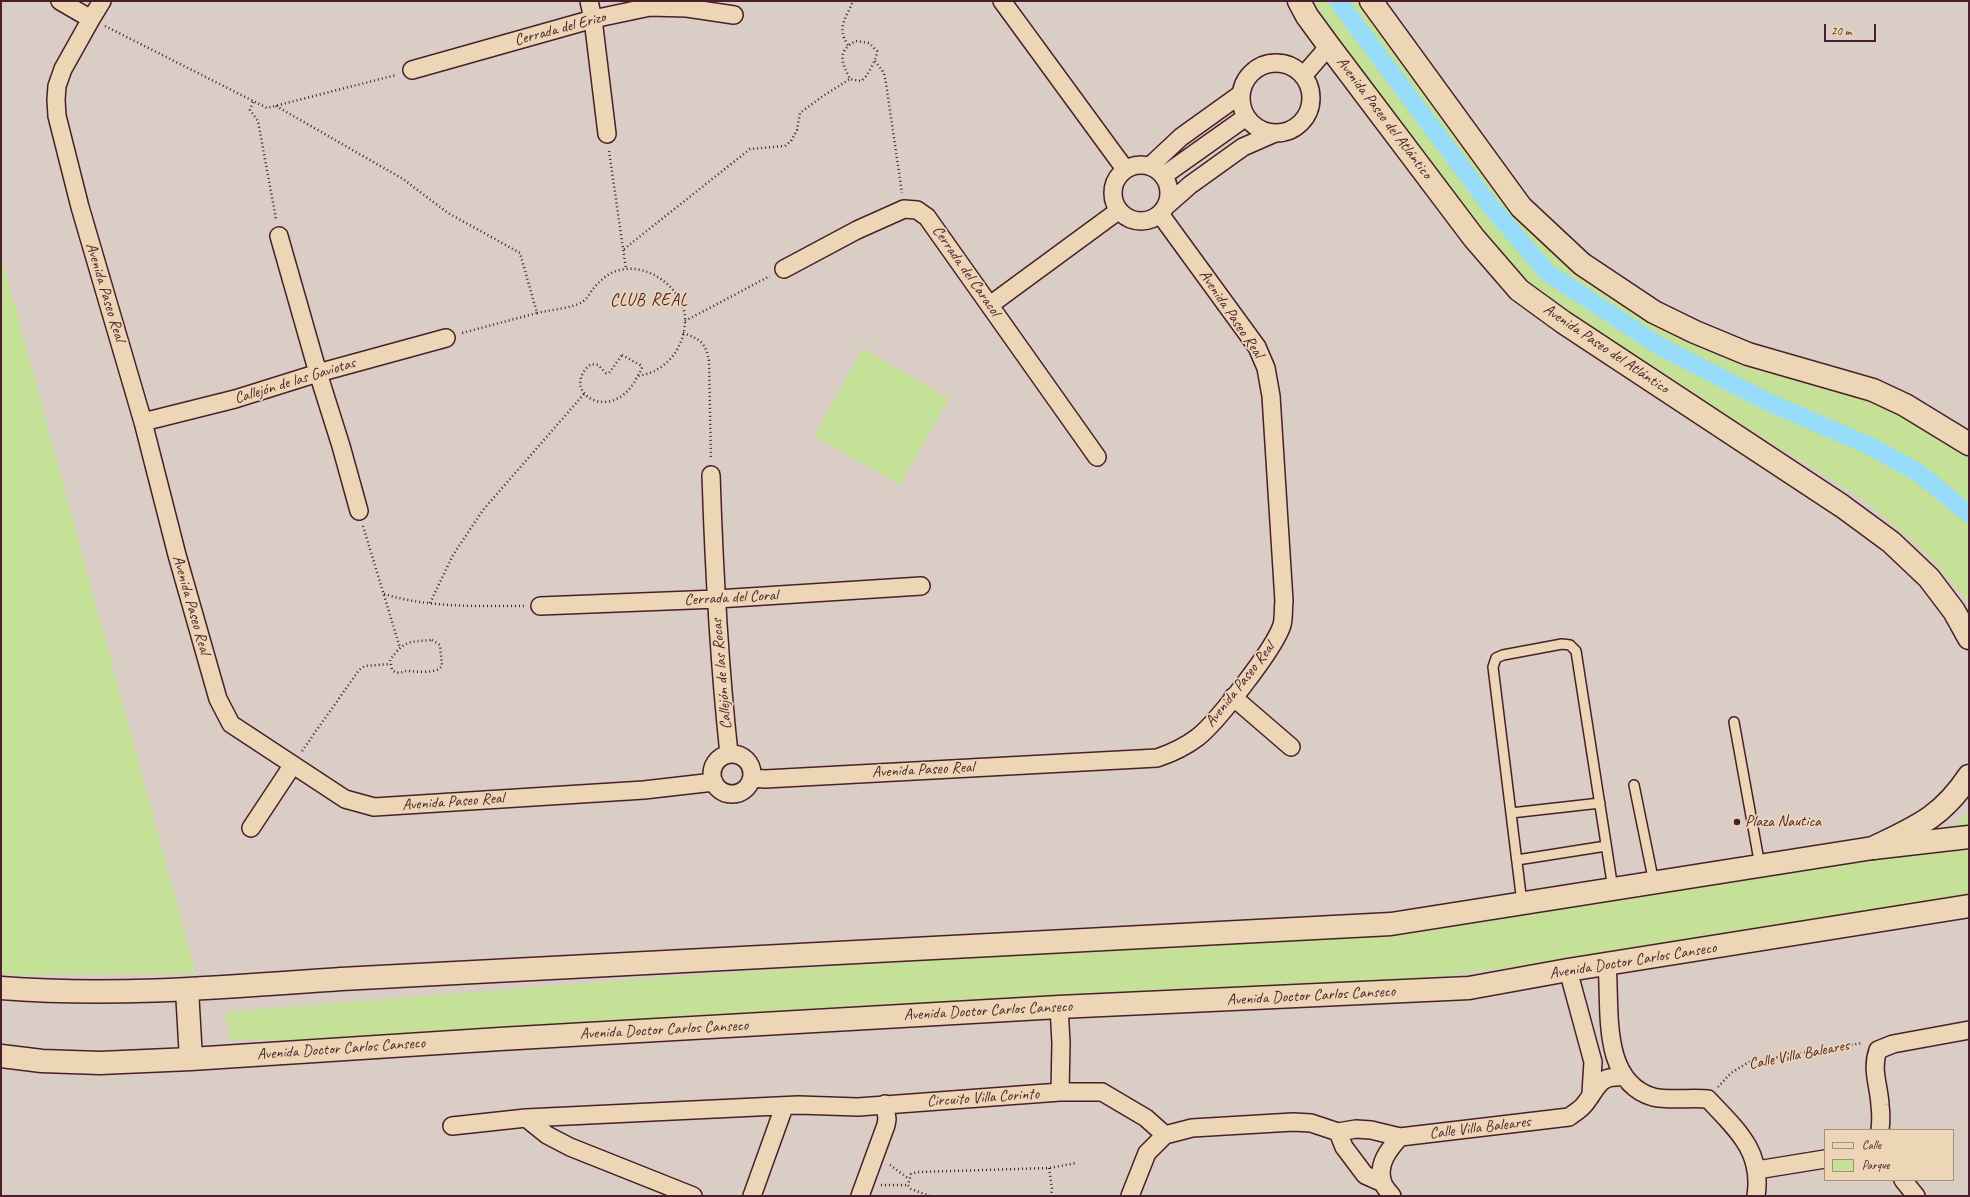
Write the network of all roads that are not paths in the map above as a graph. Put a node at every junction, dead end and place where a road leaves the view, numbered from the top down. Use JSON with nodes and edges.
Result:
{"nodes":[{"id":1,"x":60,"y":1,"type":"edge"},
{"id":2,"x":102,"y":1,"type":"edge"},
{"id":3,"x":590,"y":1,"type":"edge"},
{"id":4,"x":1002,"y":1,"type":"edge"},
{"id":5,"x":1299,"y":1,"type":"edge"},
{"id":6,"x":1371,"y":1,"type":"edge"},
{"id":7,"x":734,"y":15,"type":"dead end"},
{"id":8,"x":91,"y":19,"type":"junction"},
{"id":9,"x":593,"y":19,"type":"junction"},
{"id":10,"x":1329,"y":46,"type":"junction"},
{"id":11,"x":412,"y":70,"type":"road end"},
{"id":12,"x":1303,"y":76,"type":"junction"},
{"id":13,"x":1241,"y":94,"type":"junction"},
{"id":14,"x":1246,"y":117,"type":"junction"},
{"id":15,"x":1275,"y":133,"type":"junction"},
{"id":16,"x":607,"y":134,"type":"road end"},
{"id":17,"x":1150,"y":166,"type":"junction"},
{"id":18,"x":1125,"y":169,"type":"junction"},
{"id":19,"x":1164,"y":176,"type":"junction"},
{"id":20,"x":1118,"y":211,"type":"junction"},
{"id":21,"x":1162,"y":211,"type":"junction"},
{"id":22,"x":279,"y":236,"type":"road end"},
{"id":23,"x":784,"y":269,"type":"road end"},
{"id":24,"x":990,"y":305,"type":"junction"},
{"id":25,"x":446,"y":338,"type":"road end"},
{"id":26,"x":318,"y":372,"type":"junction"},
{"id":27,"x":143,"y":422,"type":"junction"},
{"id":28,"x":1969,"y":444,"type":"edge"},
{"id":29,"x":1097,"y":457,"type":"dead end"},
{"id":30,"x":711,"y":475,"type":"road end"},
{"id":31,"x":358,"y":511,"type":"road end"},
{"id":32,"x":921,"y":586,"type":"dead end"},
{"id":33,"x":717,"y":599,"type":"junction"},
{"id":34,"x":540,"y":606,"type":"road end"},
{"id":35,"x":1969,"y":638,"type":"edge"},
{"id":36,"x":1234,"y":697,"type":"junction"},
{"id":37,"x":1734,"y":722,"type":"dead end"},
{"id":38,"x":1291,"y":747,"type":"dead end"},
{"id":39,"x":729,"y":754,"type":"junction"},
{"id":40,"x":292,"y":766,"type":"junction"},
{"id":41,"x":1969,"y":776,"type":"edge"},
{"id":42,"x":752,"y":778,"type":"junction"},
{"id":43,"x":714,"y":782,"type":"junction"},
{"id":44,"x":1634,"y":785,"type":"dead end"},
{"id":45,"x":1600,"y":803,"type":"junction"},
{"id":46,"x":1511,"y":813,"type":"junction"},
{"id":47,"x":251,"y":828,"type":"dead end"},
{"id":48,"x":1969,"y":837,"type":"edge"},
{"id":49,"x":1606,"y":846,"type":"junction"},
{"id":50,"x":1873,"y":848,"type":"junction"},
{"id":51,"x":1517,"y":860,"type":"junction"},
{"id":52,"x":1760,"y":866,"type":"junction"},
{"id":53,"x":1654,"y":882,"type":"junction"},
{"id":54,"x":1613,"y":889,"type":"junction"},
{"id":55,"x":1522,"y":903,"type":"junction"},
{"id":56,"x":1969,"y":906,"type":"edge"},
{"id":57,"x":1608,"y":965,"type":"junction"},
{"id":58,"x":1568,"y":970,"type":"junction"},
{"id":59,"x":1,"y":988,"type":"edge"},
{"id":60,"x":187,"y":990,"type":"junction"},
{"id":61,"x":1059,"y":1007,"type":"junction"},
{"id":62,"x":1969,"y":1030,"type":"edge"},
{"id":63,"x":1,"y":1056,"type":"edge"},
{"id":64,"x":191,"y":1059,"type":"junction"},
{"id":65,"x":1625,"y":1077,"type":"junction"},
{"id":66,"x":1060,"y":1092,"type":"junction"},
{"id":67,"x":1591,"y":1093,"type":"junction"},
{"id":68,"x":884,"y":1104,"type":"junction"},
{"id":69,"x":784,"y":1107,"type":"junction"},
{"id":70,"x":526,"y":1118,"type":"junction"},
{"id":71,"x":452,"y":1126,"type":"dead end"},
{"id":72,"x":1880,"y":1129,"type":"edge"},
{"id":73,"x":1338,"y":1132,"type":"junction"},
{"id":74,"x":1165,"y":1135,"type":"junction"},
{"id":75,"x":1400,"y":1137,"type":"junction"},
{"id":76,"x":1824,"y":1160,"type":"edge"},
{"id":77,"x":1757,"y":1170,"type":"junction"},
{"id":78,"x":1904,"y":1181,"type":"edge"},
{"id":79,"x":863,"y":1190,"type":"edge"},
{"id":80,"x":1387,"y":1190,"type":"edge"},
{"id":81,"x":693,"y":1196,"type":"edge"},
{"id":82,"x":752,"y":1196,"type":"edge"},
{"id":83,"x":1130,"y":1196,"type":"edge"},
{"id":84,"x":1756,"y":1196,"type":"edge"},
{"id":85,"x":1916,"y":1196,"type":"edge"}],
"edges":[{"from":1,"to":8,"type":"street"},
{"from":2,"to":8,"type":"street","name":"Avenida Paseo Real"},
{"from":3,"to":9,"type":"street"},
{"from":4,"to":18,"type":"street"},
{"from":5,"to":10,"type":"main road","name":"Avenida Paseo del Atlántico"},
{"from":6,"to":28,"type":"main road"},
{"from":7,"to":9,"type":"street","name":"Cerrada del Erizo"},
{"from":8,"to":27,"type":"street","name":"Avenida Paseo Real"},
{"from":9,"to":11,"type":"street","name":"Cerrada del Erizo"},
{"from":9,"to":16,"type":"street"},
{"from":10,"to":12,"type":"street"},
{"from":10,"to":35,"type":"main road","name":"Avenida Paseo del Atlántico"},
{"from":12,"to":13,"type":"street"},
{"from":12,"to":15,"type":"street"},
{"from":13,"to":14,"type":"street"},
{"from":13,"to":17,"type":"street"},
{"from":14,"to":15,"type":"street"},
{"from":14,"to":19,"type":"street"},
{"from":15,"to":21,"type":"street"},
{"from":17,"to":18,"type":"street"},
{"from":17,"to":19,"type":"street"},
{"from":18,"to":20,"type":"street"},
{"from":19,"to":21,"type":"street"},
{"from":20,"to":21,"type":"street"},
{"from":20,"to":24,"type":"street"},
{"from":21,"to":36,"type":"street","name":"Avenida Paseo Real"},
{"from":22,"to":26,"type":"street"},
{"from":23,"to":24,"type":"street","name":"Cerrada del Caracol"},
{"from":24,"to":29,"type":"street","name":"Cerrada del Caracol"},
{"from":25,"to":26,"type":"street","name":"Callejón de las Gaviotas"},
{"from":26,"to":27,"type":"street","name":"Callejón de las Gaviotas"},
{"from":26,"to":31,"type":"street"},
{"from":27,"to":40,"type":"street","name":"Avenida Paseo Real"},
{"from":30,"to":33,"type":"street","name":"Callejón de las Rocas"},
{"from":32,"to":33,"type":"street","name":"Cerrada del Coral"},
{"from":33,"to":34,"type":"street","name":"Cerrada del Coral"},
{"from":33,"to":39,"type":"street","name":"Callejón de las Rocas"},
{"from":36,"to":38,"type":"street"},
{"from":36,"to":42,"type":"street","name":"Avenida Paseo Real"},
{"from":37,"to":52,"type":"lane"},
{"from":39,"to":42,"type":"street"},
{"from":39,"to":43,"type":"street"},
{"from":40,"to":43,"type":"street","name":"Avenida Paseo Real"},
{"from":40,"to":47,"type":"street"},
{"from":41,"to":50,"type":"main road"},
{"from":42,"to":43,"type":"street"},
{"from":44,"to":53,"type":"lane"},
{"from":45,"to":46,"type":"lane"},
{"from":45,"to":46,"type":"lane"},
{"from":45,"to":49,"type":"lane"},
{"from":46,"to":51,"type":"lane"},
{"from":48,"to":50,"type":"main road"},
{"from":49,"to":51,"type":"lane"},
{"from":49,"to":54,"type":"lane"},
{"from":50,"to":52,"type":"main road"},
{"from":51,"to":55,"type":"lane"},
{"from":52,"to":53,"type":"main road"},
{"from":53,"to":54,"type":"main road"},
{"from":54,"to":55,"type":"main road"},
{"from":55,"to":60,"type":"main road"},
{"from":56,"to":57,"type":"main road","name":"Avenida Doctor Carlos Canseco"},
{"from":57,"to":58,"type":"main road","name":"Avenida Doctor Carlos Canseco"},
{"from":57,"to":65,"type":"street"},
{"from":58,"to":61,"type":"main road","name":"Avenida Doctor Carlos Canseco"},
{"from":58,"to":67,"type":"street"},
{"from":59,"to":60,"type":"main road"},
{"from":60,"to":64,"type":"main road"},
{"from":61,"to":64,"type":"main road","name":"Avenida Doctor Carlos Canseco"},
{"from":61,"to":66,"type":"street"},
{"from":62,"to":72,"type":"street"},
{"from":63,"to":64,"type":"main road","name":"Avenida Doctor Carlos Canseco"},
{"from":65,"to":67,"type":"street","name":"Calle Villa Baleares"},
{"from":65,"to":77,"type":"street"},
{"from":66,"to":68,"type":"street","name":"Circuito Villa Corinto"},
{"from":66,"to":74,"type":"street","name":"Circuito Villa Corinto"},
{"from":67,"to":75,"type":"street","name":"Calle Villa Baleares"},
{"from":68,"to":69,"type":"street","name":"Circuito Villa Corinto"},
{"from":68,"to":79,"type":"street"},
{"from":69,"to":70,"type":"street","name":"Circuito Villa Corinto"},
{"from":69,"to":82,"type":"street"},
{"from":70,"to":71,"type":"street","name":"Circuito Villa Corinto"},
{"from":70,"to":81,"type":"street"},
{"from":73,"to":74,"type":"street"},
{"from":73,"to":75,"type":"street"},
{"from":73,"to":80,"type":"street"},
{"from":74,"to":83,"type":"street"},
{"from":75,"to":80,"type":"street"},
{"from":76,"to":77,"type":"street"},
{"from":77,"to":84,"type":"street"},
{"from":78,"to":85,"type":"street"}]}
